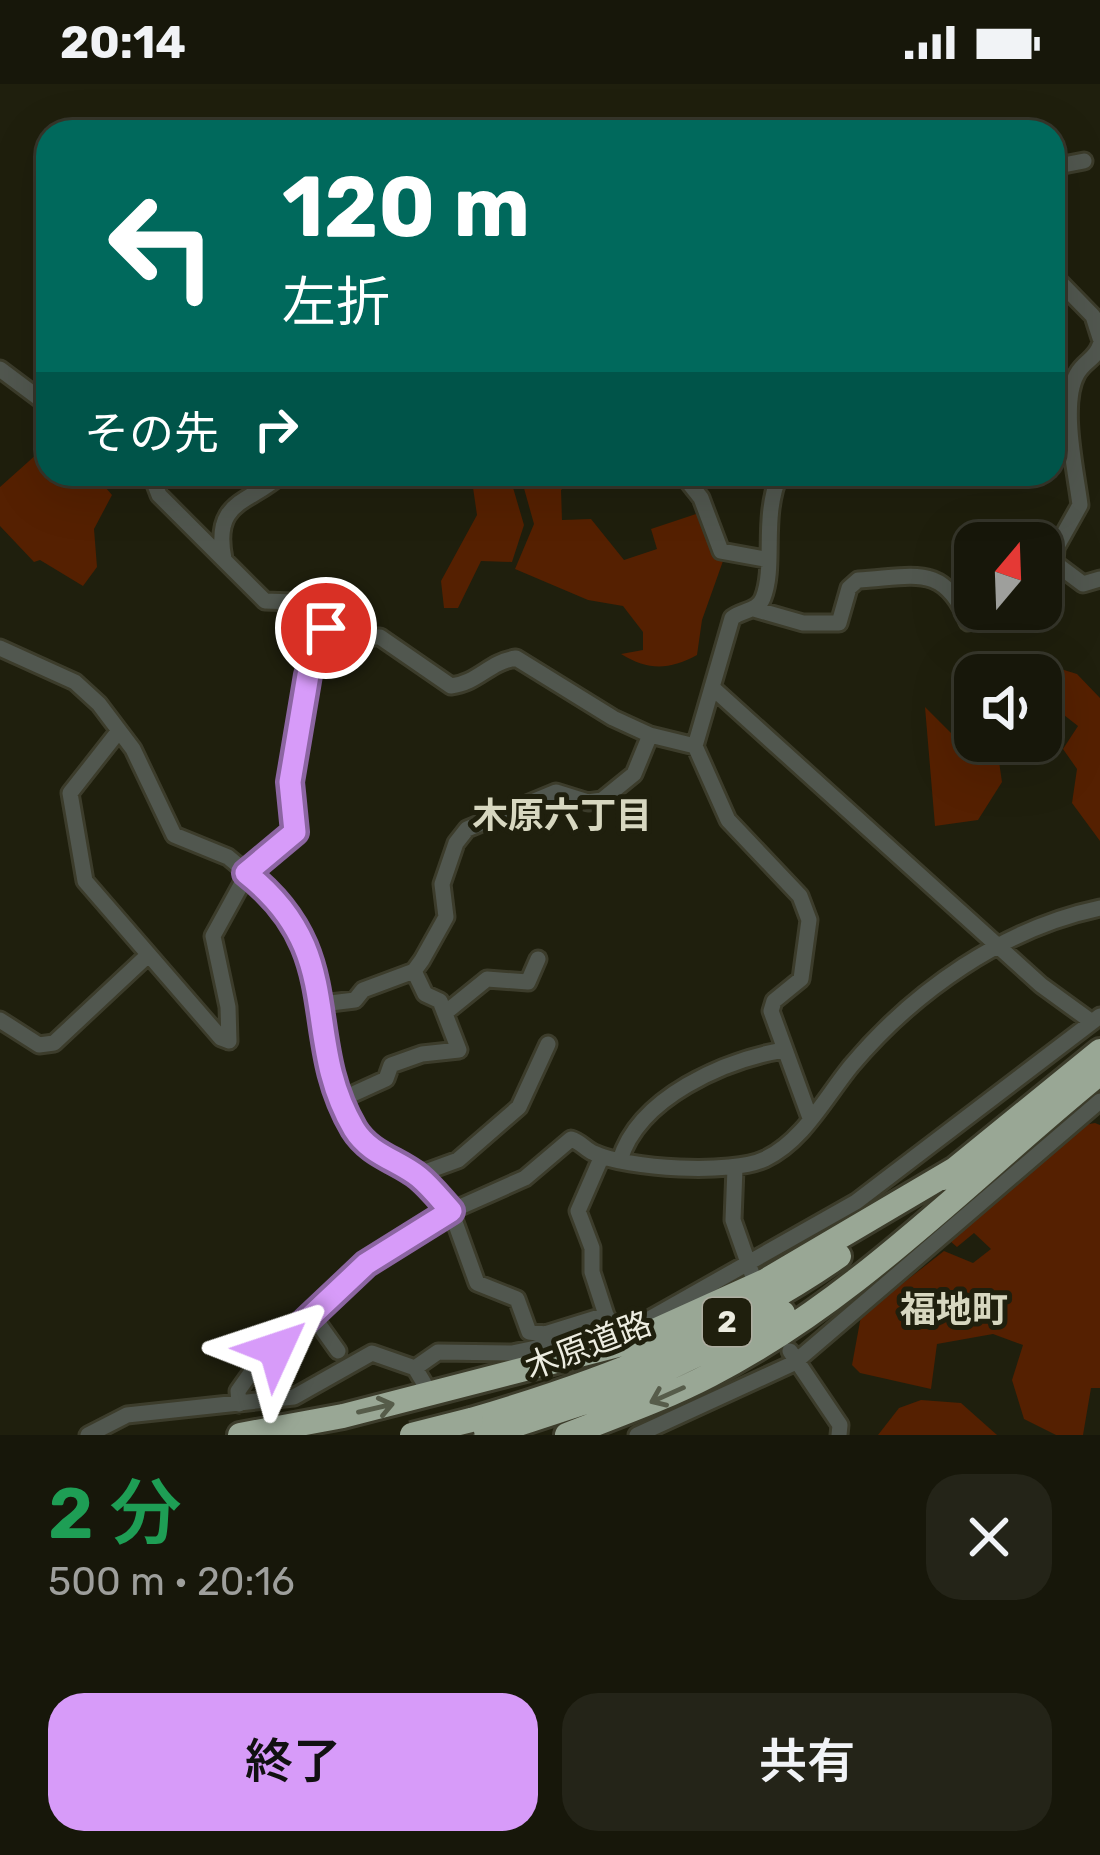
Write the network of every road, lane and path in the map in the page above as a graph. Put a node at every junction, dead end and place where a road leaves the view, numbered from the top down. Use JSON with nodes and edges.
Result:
{"nodes":[{"id":1,"x":1084,"y":161,"type":"dead end"},
{"id":2,"x":1065,"y":165,"type":"edge"},
{"id":3,"x":1065,"y":286,"type":"edge"},
{"id":4,"x":1100,"y":341,"type":"edge"},
{"id":5,"x":0,"y":369,"type":"edge"},
{"id":6,"x":36,"y":396,"type":"edge"},
{"id":7,"x":156,"y":486,"type":"edge"},
{"id":8,"x":261,"y":486,"type":"edge"},
{"id":9,"x":692,"y":486,"type":"edge"},
{"id":10,"x":776,"y":486,"type":"edge"},
{"id":11,"x":765,"y":559,"type":"junction"},
{"id":12,"x":224,"y":562,"type":"junction"},
{"id":13,"x":1100,"y":578,"type":"edge"},
{"id":14,"x":954,"y":598,"type":"edge"},
{"id":15,"x":754,"y":609,"type":"junction"},
{"id":16,"x":326,"y":628,"type":"junction"},
{"id":17,"x":0,"y":649,"type":"edge"},
{"id":18,"x":716,"y":690,"type":"junction"},
{"id":19,"x":118,"y":731,"type":"junction"},
{"id":20,"x":650,"y":735,"type":"junction"},
{"id":21,"x":695,"y":746,"type":"junction"},
{"id":22,"x":246,"y":873,"type":"junction"},
{"id":23,"x":1100,"y":908,"type":"edge"},
{"id":24,"x":999,"y":946,"type":"junction"},
{"id":25,"x":147,"y":956,"type":"junction"},
{"id":26,"x":538,"y":959,"type":"dead end"},
{"id":27,"x":414,"y":971,"type":"junction"},
{"id":28,"x":322,"y":1004,"type":"junction"},
{"id":29,"x":445,"y":1013,"type":"junction"},
{"id":30,"x":1096,"y":1019,"type":"edge"},
{"id":31,"x":0,"y":1020,"type":"edge"},
{"id":32,"x":548,"y":1044,"type":"dead end"},
{"id":33,"x":784,"y":1050,"type":"junction"},
{"id":34,"x":1100,"y":1051,"type":"edge"},
{"id":35,"x":1100,"y":1073,"type":"edge"},
{"id":36,"x":342,"y":1099,"type":"junction"},
{"id":37,"x":1097,"y":1110,"type":"edge"},
{"id":38,"x":810,"y":1118,"type":"junction"},
{"id":39,"x":602,"y":1156,"type":"junction"},
{"id":40,"x":620,"y":1160,"type":"junction"},
{"id":41,"x":735,"y":1168,"type":"junction"},
{"id":42,"x":417,"y":1175,"type":"junction"},
{"id":43,"x":961,"y":1177,"type":"junction"},
{"id":44,"x":451,"y":1211,"type":"junction"},
{"id":45,"x":750,"y":1271,"type":"junction"},
{"id":46,"x":606,"y":1315,"type":"junction"},
{"id":47,"x":313,"y":1316,"type":"junction"},
{"id":48,"x":616,"y":1334,"type":"junction"},
{"id":49,"x":338,"y":1352,"type":"dead end"},
{"id":50,"x":792,"y":1357,"type":"junction"},
{"id":51,"x":415,"y":1368,"type":"junction"},
{"id":52,"x":430,"y":1395,"type":"junction"},
{"id":53,"x":239,"y":1404,"type":"junction"},
{"id":54,"x":676,"y":1427,"type":"edge"},
{"id":55,"x":478,"y":1428,"type":"edge"},
{"id":56,"x":88,"y":1435,"type":"edge"},
{"id":57,"x":240,"y":1435,"type":"edge"},
{"id":58,"x":412,"y":1435,"type":"edge"},
{"id":59,"x":433,"y":1435,"type":"edge"},
{"id":60,"x":567,"y":1435,"type":"edge"},
{"id":61,"x":637,"y":1435,"type":"edge"},
{"id":62,"x":838,"y":1435,"type":"edge"}],
"edges":[{"from":1,"to":2,"type":"street"},
{"from":3,"to":4,"type":"street"},
{"from":4,"to":13,"type":"street"},
{"from":5,"to":6,"type":"street"},
{"from":7,"to":12,"type":"street"},
{"from":8,"to":12,"type":"street"},
{"from":9,"to":11,"type":"street"},
{"from":10,"to":11,"type":"street"},
{"from":11,"to":15,"type":"street"},
{"from":12,"to":16,"type":"street"},
{"from":14,"to":15,"type":"street"},
{"from":15,"to":18,"type":"street"},
{"from":16,"to":20,"type":"street"},
{"from":16,"to":22,"type":"street"},
{"from":17,"to":19,"type":"street"},
{"from":18,"to":21,"type":"street"},
{"from":18,"to":24,"type":"street"},
{"from":19,"to":22,"type":"street"},
{"from":19,"to":25,"type":"street"},
{"from":20,"to":21,"type":"street"},
{"from":20,"to":27,"type":"street"},
{"from":21,"to":33,"type":"street"},
{"from":22,"to":25,"type":"street"},
{"from":22,"to":28,"type":"street"},
{"from":23,"to":24,"type":"street"},
{"from":24,"to":30,"type":"street"},
{"from":24,"to":38,"type":"street"},
{"from":25,"to":31,"type":"street"},
{"from":26,"to":29,"type":"street"},
{"from":27,"to":28,"type":"street"},
{"from":27,"to":29,"type":"street"},
{"from":28,"to":36,"type":"street"},
{"from":29,"to":36,"type":"street"},
{"from":30,"to":45,"type":"street"},
{"from":32,"to":42,"type":"street"},
{"from":33,"to":38,"type":"street"},
{"from":33,"to":40,"type":"street"},
{"from":34,"to":43,"type":"highway","number":"2"},
{"from":35,"to":43,"type":"highway","number":"2"},
{"from":36,"to":42,"type":"street"},
{"from":37,"to":50,"type":"street"},
{"from":38,"to":41,"type":"street"},
{"from":39,"to":40,"type":"street"},
{"from":39,"to":44,"type":"street"},
{"from":39,"to":46,"type":"street"},
{"from":40,"to":41,"type":"street"},
{"from":41,"to":45,"type":"street"},
{"from":42,"to":44,"type":"street"},
{"from":43,"to":52,"type":"highway"},
{"from":43,"to":55,"type":"highway","name":"木原道路","number":"2"},
{"from":43,"to":60,"type":"highway","number":"2","one_way":true},
{"from":44,"to":46,"type":"street"},
{"from":44,"to":47,"type":"street"},
{"from":45,"to":48,"type":"street"},
{"from":46,"to":48,"type":"street"},
{"from":47,"to":49,"type":"street"},
{"from":47,"to":53,"type":"street"},
{"from":48,"to":51,"type":"street"},
{"from":50,"to":54,"type":"street"},
{"from":50,"to":62,"type":"street"},
{"from":51,"to":52,"type":"street"},
{"from":51,"to":53,"type":"street"},
{"from":57,"to":52,"type":"highway","one_way":true},
{"from":52,"to":59,"type":"highway"},
{"from":53,"to":56,"type":"street"},
{"from":54,"to":61,"type":"street"},
{"from":55,"to":58,"type":"highway","name":"木原道路","number":"2","bridge":true}]}
